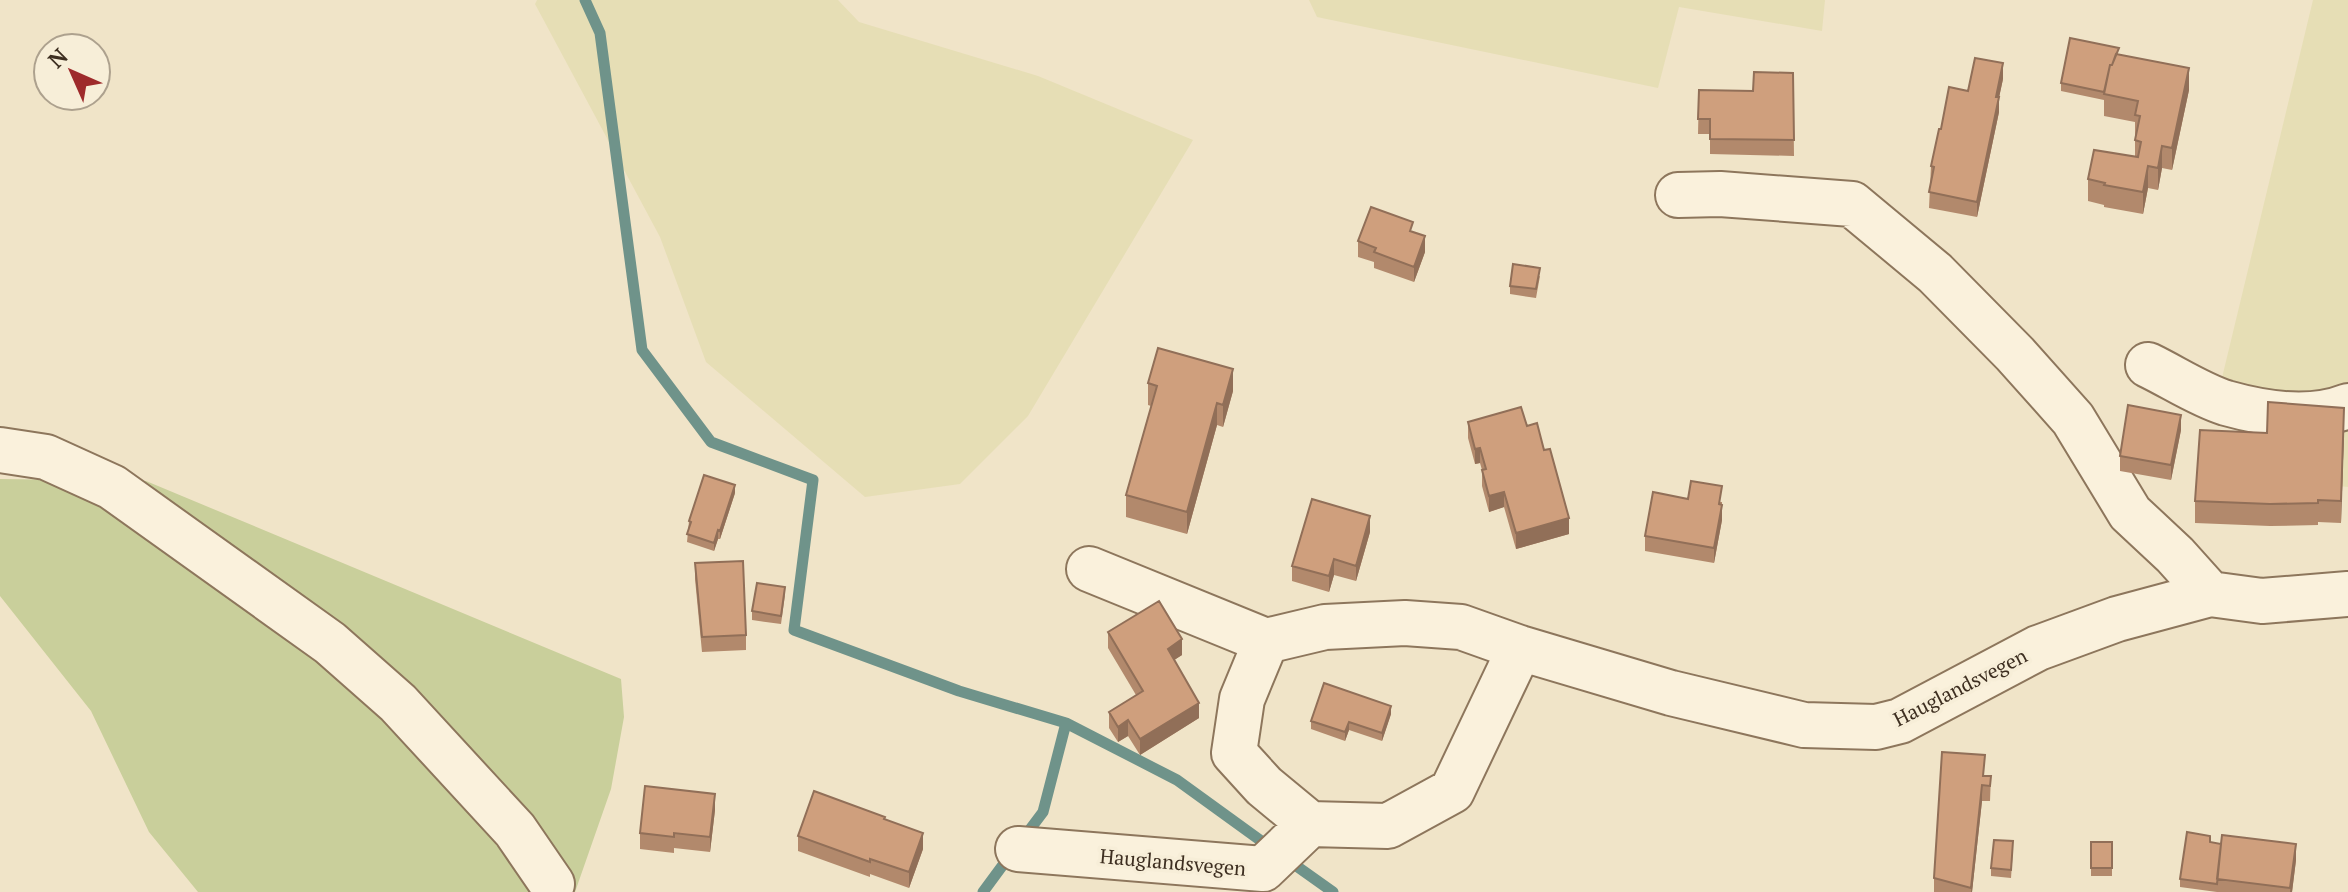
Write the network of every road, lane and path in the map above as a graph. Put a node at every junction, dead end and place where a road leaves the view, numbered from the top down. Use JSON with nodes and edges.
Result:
{"nodes":[{"id":1,"x":1678,"y":195,"type":"dead end"},
{"id":2,"x":2148,"y":365,"type":"dead end"},
{"id":3,"x":2348,"y":406,"type":"edge"},
{"id":4,"x":0,"y":450,"type":"edge"},
{"id":5,"x":1089,"y":569,"type":"dead end"},
{"id":6,"x":2210,"y":594,"type":"junction"},
{"id":7,"x":2344,"y":602,"type":"edge"},
{"id":8,"x":1266,"y":641,"type":"junction"},
{"id":9,"x":1520,"y":648,"type":"junction"},
{"id":10,"x":1310,"y":824,"type":"junction"},
{"id":11,"x":1018,"y":849,"type":"dead end"},
{"id":12,"x":552,"y":884,"type":"dead end"}],
"edges":[{"from":1,"to":6,"type":"street"},
{"from":2,"to":3,"type":"street"},
{"from":4,"to":12,"type":"street"},
{"from":5,"to":8,"type":"street"},
{"from":6,"to":7,"type":"street","name":"Hauglandsvegen"},
{"from":6,"to":9,"type":"street","name":"Hauglandsvegen"},
{"from":8,"to":9,"type":"street","name":"Hauglandsvegen"},
{"from":8,"to":10,"type":"street"},
{"from":9,"to":10,"type":"street"},
{"from":10,"to":11,"type":"street","name":"Hauglandsvegen"}]}
